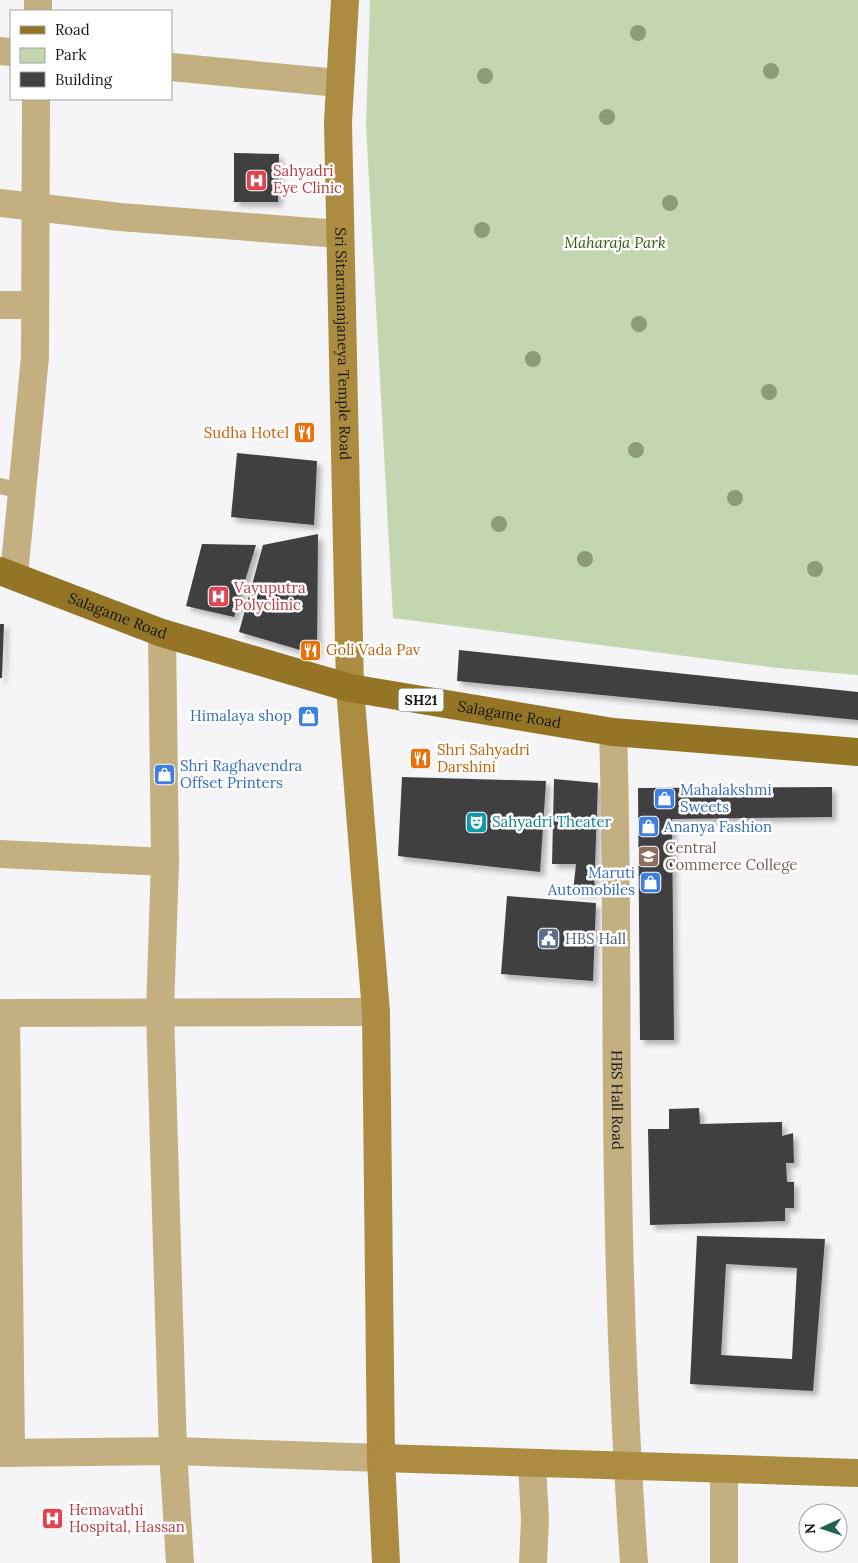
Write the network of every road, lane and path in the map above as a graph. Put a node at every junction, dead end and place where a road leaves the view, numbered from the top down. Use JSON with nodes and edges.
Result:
{"nodes":[{"id":1,"x":345,"y":0,"type":"edge"},
{"id":2,"x":172,"y":67,"type":"edge"},
{"id":3,"x":338,"y":83,"type":"junction"},
{"id":4,"x":36,"y":100,"type":"edge"},
{"id":5,"x":0,"y":203,"type":"edge"},
{"id":6,"x":34,"y":207,"type":"junction"},
{"id":7,"x":339,"y":234,"type":"junction"},
{"id":8,"x":0,"y":305,"type":"edge"},
{"id":9,"x":35,"y":305,"type":"junction"},
{"id":10,"x":11,"y":489,"type":"edge"},
{"id":11,"x":7,"y":573,"type":"edge"},
{"id":12,"x":162,"y":633,"type":"junction"},
{"id":13,"x":350,"y":688,"type":"junction"},
{"id":14,"x":613,"y":732,"type":"junction"},
{"id":15,"x":858,"y":752,"type":"edge"},
{"id":16,"x":0,"y":854,"type":"edge"},
{"id":17,"x":165,"y":862,"type":"junction"},
{"id":18,"x":160,"y":1011,"type":"junction"},
{"id":19,"x":376,"y":1012,"type":"junction"},
{"id":20,"x":3,"y":1013,"type":"edge"},
{"id":21,"x":174,"y":1451,"type":"junction"},
{"id":22,"x":5,"y":1453,"type":"edge"},
{"id":23,"x":381,"y":1458,"type":"junction"},
{"id":24,"x":532,"y":1464,"type":"junction"},
{"id":25,"x":628,"y":1467,"type":"junction"},
{"id":26,"x":724,"y":1469,"type":"junction"},
{"id":27,"x":858,"y":1473,"type":"edge"},
{"id":28,"x":180,"y":1563,"type":"edge"},
{"id":29,"x":386,"y":1563,"type":"edge"},
{"id":30,"x":533,"y":1563,"type":"edge"},
{"id":31,"x":634,"y":1563,"type":"edge"},
{"id":32,"x":724,"y":1563,"type":"edge"}],
"edges":[{"from":1,"to":3,"type":"street","name":"Sri Sitaramanjaneya Temple Road"},
{"from":2,"to":3,"type":"street"},
{"from":3,"to":7,"type":"street","name":"Sri Sitaramanjaneya Temple Road"},
{"from":4,"to":6,"type":"street"},
{"from":5,"to":6,"type":"street"},
{"from":6,"to":7,"type":"street"},
{"from":6,"to":9,"type":"street"},
{"from":7,"to":13,"type":"street","name":"Sri Sitaramanjaneya Temple Road"},
{"from":8,"to":9,"type":"street"},
{"from":9,"to":10,"type":"street"},
{"from":10,"to":11,"type":"street"},
{"from":11,"to":12,"type":"main road","name":"Salagame Road","number":"SH21"},
{"from":12,"to":13,"type":"main road","name":"Salagame Road","number":"SH21"},
{"from":12,"to":17,"type":"street"},
{"from":13,"to":14,"type":"main road","name":"Salagame Road","number":"SH21"},
{"from":13,"to":19,"type":"street","name":"Sri Sitaramanjaneya Temple Road"},
{"from":14,"to":15,"type":"main road","name":"Salagame Road","number":"SH21"},
{"from":14,"to":25,"type":"street","name":"HBS Hall Road"},
{"from":16,"to":17,"type":"street"},
{"from":17,"to":18,"type":"street"},
{"from":18,"to":19,"type":"street"},
{"from":18,"to":20,"type":"street"},
{"from":18,"to":21,"type":"street"},
{"from":19,"to":23,"type":"street","name":"Sri Sitaramanjaneya Temple Road"},
{"from":20,"to":22,"type":"street"},
{"from":21,"to":22,"type":"street"},
{"from":21,"to":23,"type":"street"},
{"from":21,"to":28,"type":"street"},
{"from":23,"to":24,"type":"street"},
{"from":23,"to":29,"type":"street","name":"Sri Sitaramanjaneya Temple Road"},
{"from":24,"to":25,"type":"street"},
{"from":24,"to":30,"type":"street"},
{"from":25,"to":26,"type":"street"},
{"from":25,"to":31,"type":"street","name":"HBS Hall Road"},
{"from":26,"to":27,"type":"street"},
{"from":26,"to":32,"type":"street"}]}
